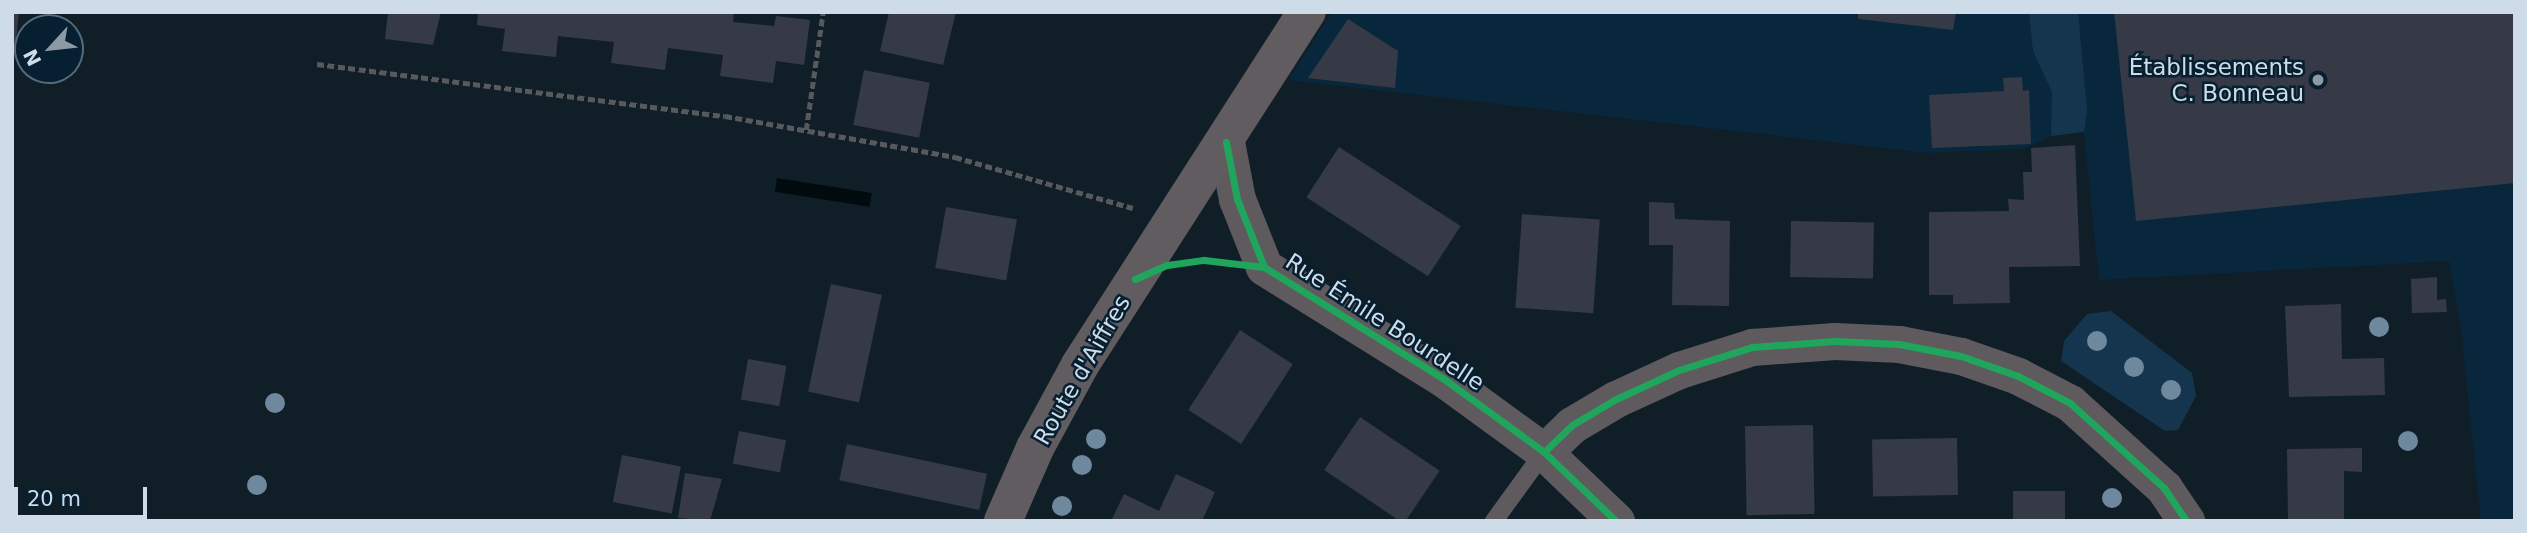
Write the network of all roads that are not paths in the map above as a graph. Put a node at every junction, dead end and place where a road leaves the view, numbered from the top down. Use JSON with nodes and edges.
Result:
{"nodes":[{"id":1,"x":1307,"y":12,"type":"edge"},
{"id":2,"x":1226,"y":142,"type":"junction"},
{"id":3,"x":1544,"y":452,"type":"junction"},
{"id":4,"x":1003,"y":521,"type":"edge"},
{"id":5,"x":1494,"y":521,"type":"edge"},
{"id":6,"x":1616,"y":521,"type":"edge"},
{"id":7,"x":2186,"y":521,"type":"edge"}],
"edges":[{"from":1,"to":2,"type":"main road","name":"Route d'Aiffres"},
{"from":2,"to":3,"type":"street","name":"Rue Émile Bourdelle"},
{"from":2,"to":4,"type":"main road","name":"Route d'Aiffres"},
{"from":3,"to":5,"type":"lane"},
{"from":3,"to":6,"type":"street","name":"Rue Émile Bourdelle"},
{"from":3,"to":7,"type":"street"}]}
